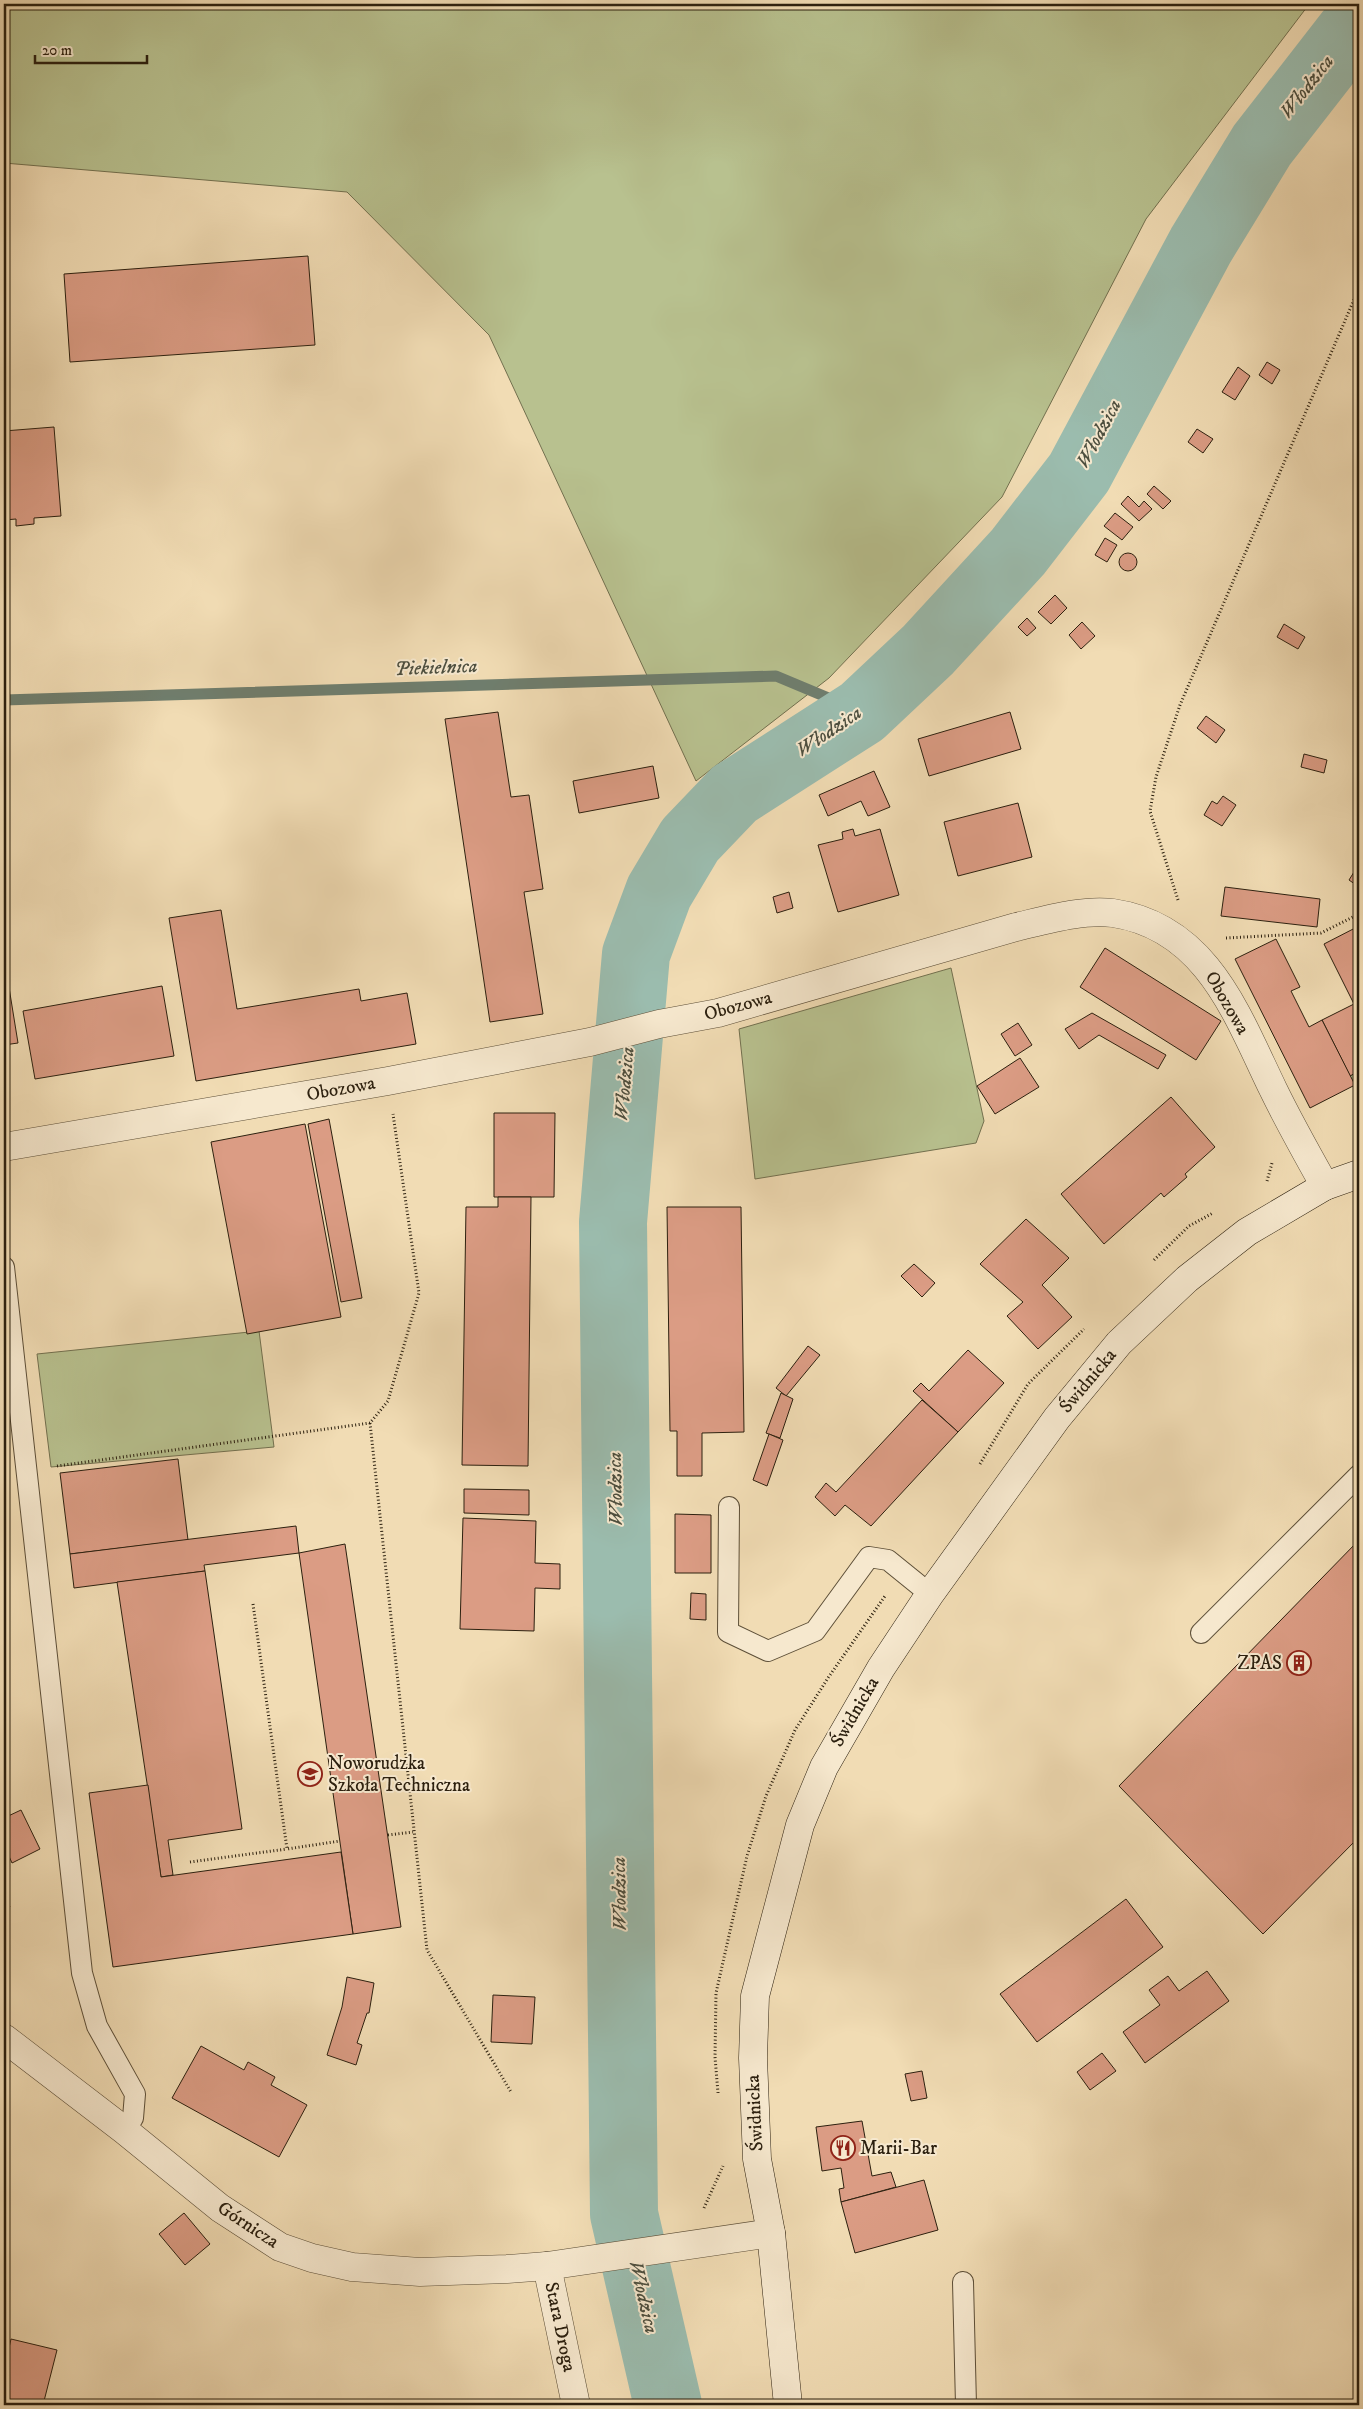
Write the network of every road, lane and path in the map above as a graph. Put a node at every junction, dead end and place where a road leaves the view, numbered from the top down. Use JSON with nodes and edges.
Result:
{"nodes":[{"id":1,"x":1359,"y":288,"type":"edge"},
{"id":2,"x":1359,"y":914,"type":"edge"},
{"id":3,"x":1184,"y":945,"type":"junction"},
{"id":4,"x":388,"y":1081,"type":"junction"},
{"id":5,"x":4,"y":1147,"type":"edge"},
{"id":6,"x":1359,"y":1174,"type":"edge"},
{"id":7,"x":1325,"y":1186,"type":"junction"},
{"id":8,"x":4,"y":1267,"type":"edge"},
{"id":9,"x":370,"y":1423,"type":"junction"},
{"id":10,"x":51,"y":1467,"type":"dead end"},
{"id":11,"x":1359,"y":1475,"type":"edge"},
{"id":12,"x":729,"y":1507,"type":"dead end"},
{"id":13,"x":930,"y":1594,"type":"junction"},
{"id":14,"x":253,"y":1604,"type":"dead end"},
{"id":15,"x":1201,"y":1633,"type":"dead end"},
{"id":16,"x":413,"y":1832,"type":"junction"},
{"id":17,"x":388,"y":1835,"type":"dead end"},
{"id":18,"x":340,"y":1842,"type":"dead end"},
{"id":19,"x":287,"y":1849,"type":"junction"},
{"id":20,"x":190,"y":1862,"type":"dead end"},
{"id":21,"x":4,"y":2038,"type":"edge"},
{"id":22,"x":511,"y":2092,"type":"dead end"},
{"id":23,"x":124,"y":2130,"type":"junction"},
{"id":24,"x":771,"y":2233,"type":"junction"},
{"id":25,"x":547,"y":2266,"type":"junction"},
{"id":26,"x":963,"y":2282,"type":"dead end"},
{"id":27,"x":1359,"y":2400,"type":"edge"},
{"id":28,"x":576,"y":2405,"type":"edge"},
{"id":29,"x":788,"y":2405,"type":"edge"},
{"id":30,"x":966,"y":2405,"type":"edge"},
{"id":31,"x":1356,"y":2405,"type":"edge"}],
"edges":[{"from":1,"to":3,"type":"path"},
{"from":2,"to":3,"type":"path"},
{"from":3,"to":4,"type":"street","name":"Obozowa"},
{"from":3,"to":7,"type":"street","name":"Obozowa"},
{"from":4,"to":5,"type":"street","name":"Obozowa"},
{"from":4,"to":9,"type":"path"},
{"from":6,"to":7,"type":"street","name":"Świdnicka"},
{"from":7,"to":13,"type":"street","name":"Świdnicka"},
{"from":8,"to":23,"type":"lane"},
{"from":9,"to":10,"type":"path"},
{"from":9,"to":16,"type":"path"},
{"from":11,"to":15,"type":"lane"},
{"from":12,"to":13,"type":"lane"},
{"from":13,"to":24,"type":"street","name":"Świdnicka"},
{"from":14,"to":19,"type":"path"},
{"from":16,"to":17,"type":"path"},
{"from":16,"to":22,"type":"path"},
{"from":18,"to":19,"type":"path"},
{"from":19,"to":20,"type":"path"},
{"from":21,"to":23,"type":"street","name":"Górnicza"},
{"from":23,"to":25,"type":"street","name":"Górnicza"},
{"from":24,"to":25,"type":"street","name":"Stara Droga"},
{"from":24,"to":29,"type":"street","name":"Świdnicka"},
{"from":25,"to":28,"type":"street","name":"Stara Droga"},
{"from":26,"to":30,"type":"lane"},
{"from":27,"to":31,"type":"path"}]}
